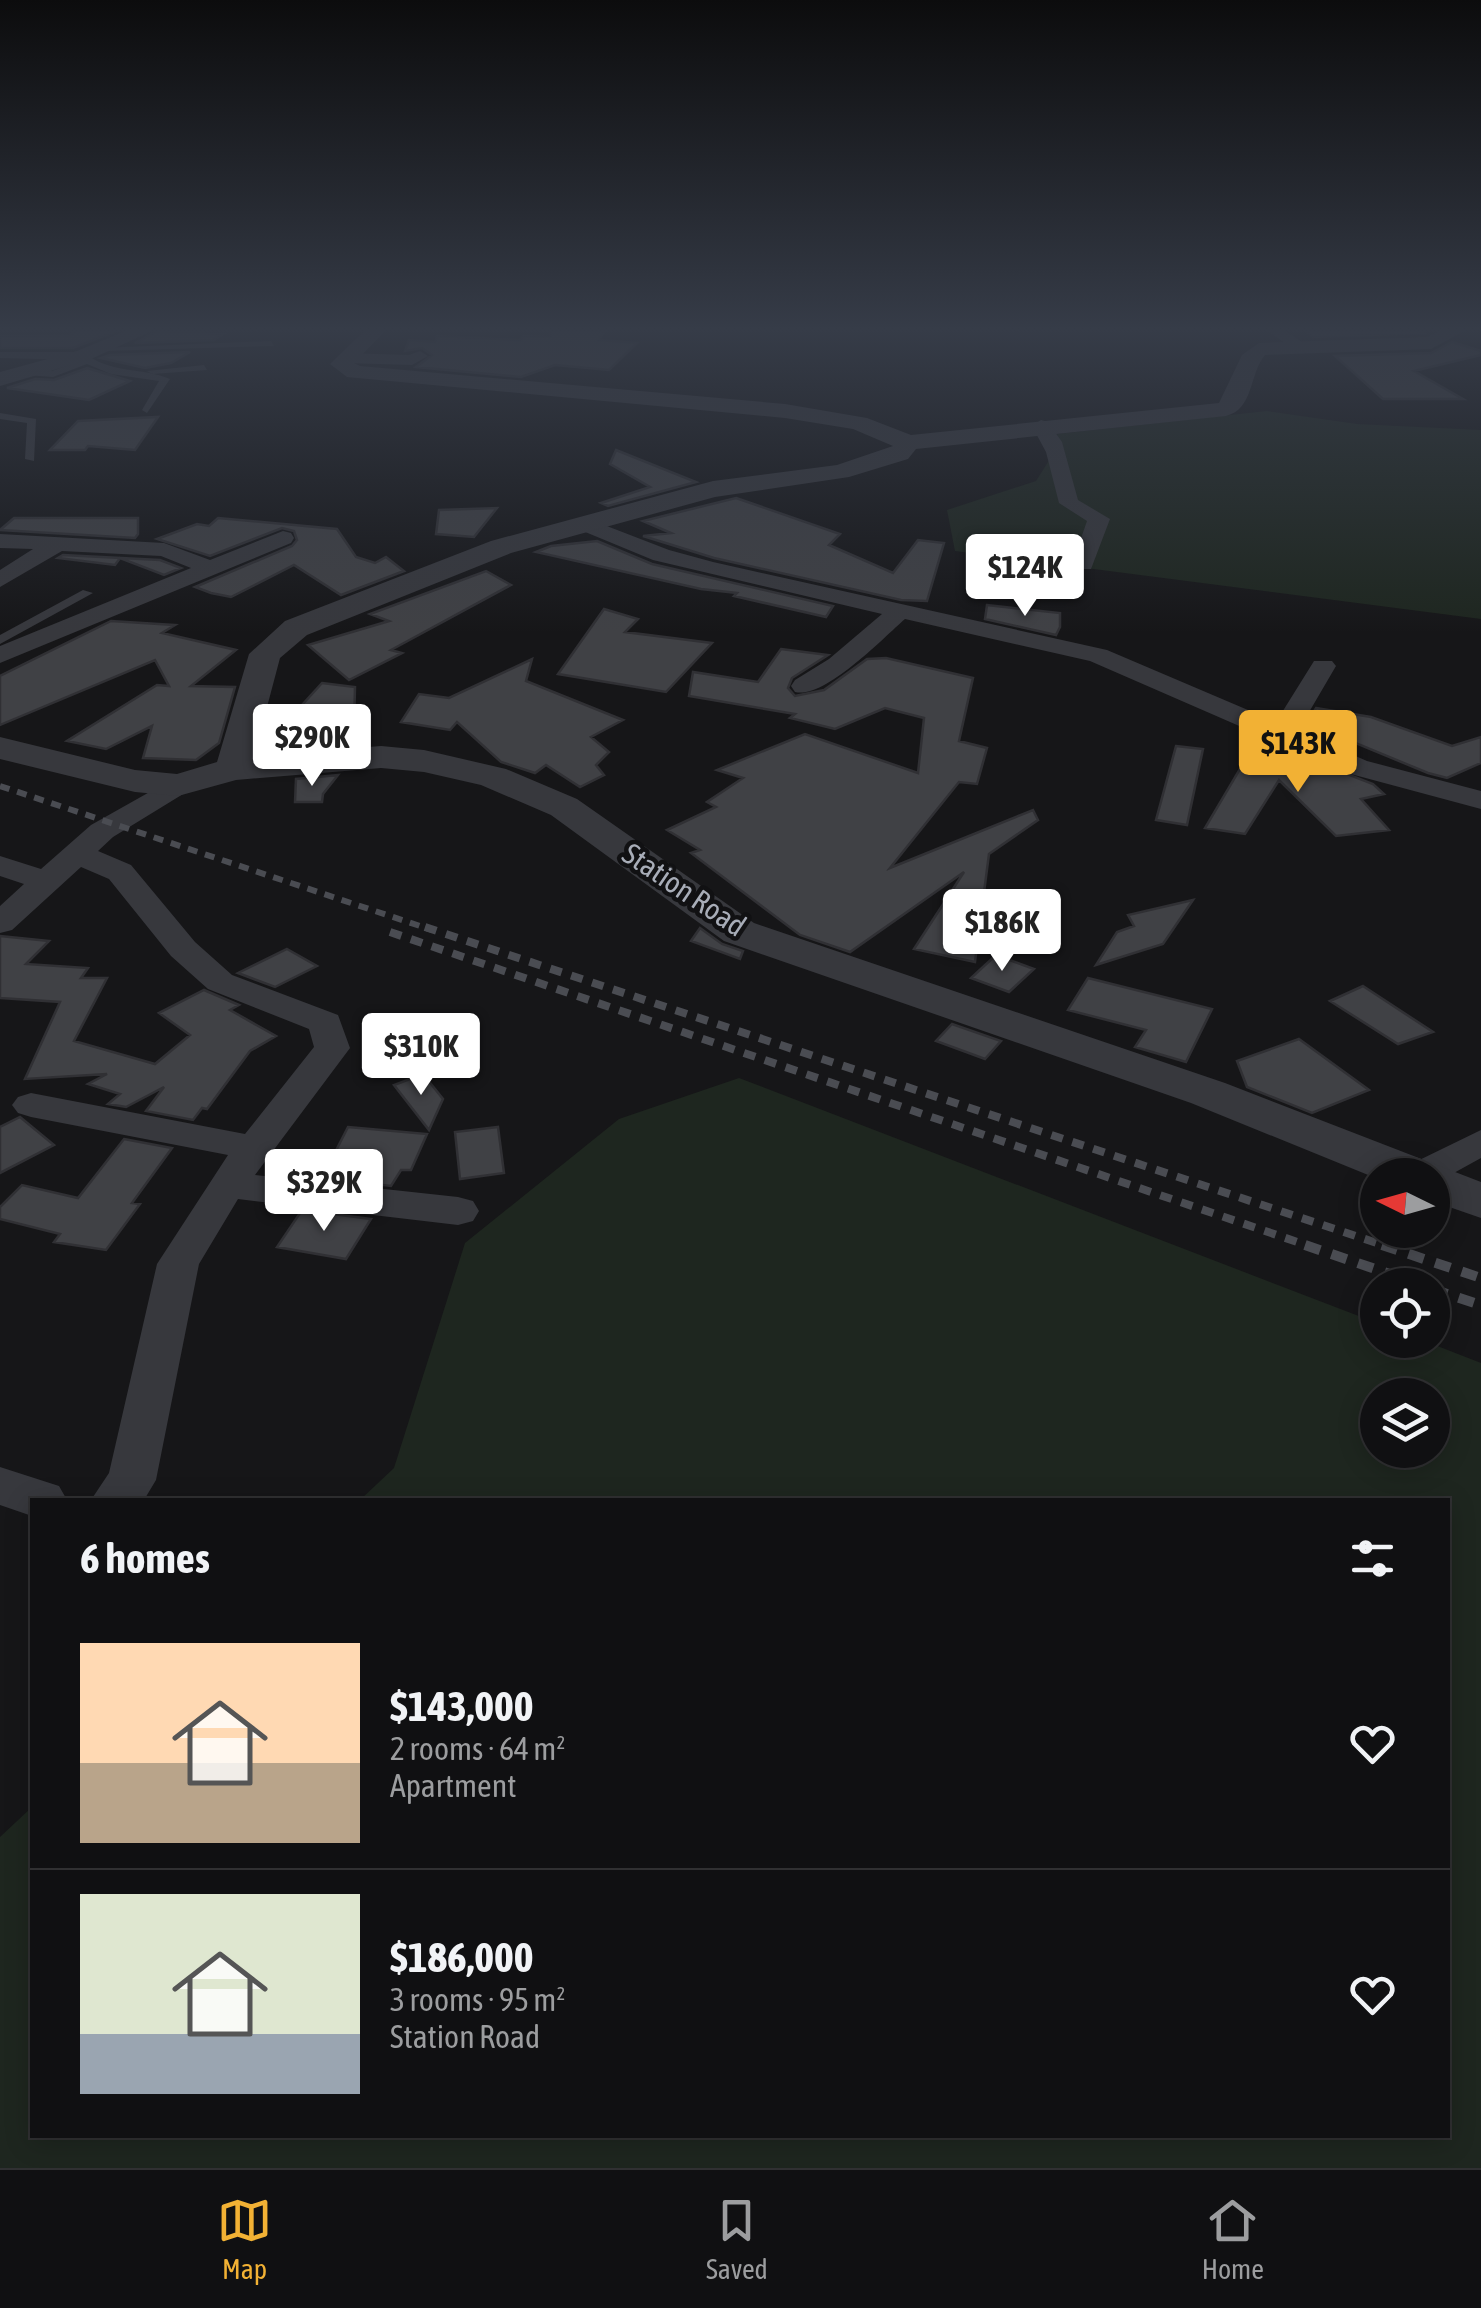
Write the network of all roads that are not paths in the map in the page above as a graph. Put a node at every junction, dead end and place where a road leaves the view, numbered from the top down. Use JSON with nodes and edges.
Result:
{"nodes":[{"id":1,"x":31,"y":431,"type":"edge"},
{"id":2,"x":879,"y":431,"type":"edge"},
{"id":3,"x":1000,"y":431,"type":"edge"},
{"id":4,"x":1046,"y":431,"type":"edge"},
{"id":5,"x":908,"y":443,"type":"junction"},
{"id":6,"x":30,"y":458,"type":"dead end"},
{"id":7,"x":586,"y":524,"type":"junction"},
{"id":8,"x":284,"y":538,"type":"dead end"},
{"id":9,"x":0,"y":540,"type":"edge"},
{"id":10,"x":59,"y":544,"type":"junction"},
{"id":11,"x":1083,"y":564,"type":"dead end"},
{"id":12,"x":212,"y":568,"type":"junction"},
{"id":13,"x":0,"y":580,"type":"edge"},
{"id":14,"x":88,"y":593,"type":"dead end"},
{"id":15,"x":900,"y":612,"type":"junction"},
{"id":16,"x":0,"y":640,"type":"edge"},
{"id":17,"x":0,"y":655,"type":"edge"},
{"id":18,"x":1323,"y":666,"type":"dead end"},
{"id":19,"x":804,"y":686,"type":"dead end"},
{"id":20,"x":1283,"y":734,"type":"junction"},
{"id":21,"x":0,"y":748,"type":"edge"},
{"id":22,"x":233,"y":769,"type":"junction"},
{"id":23,"x":178,"y":785,"type":"junction"},
{"id":24,"x":1481,"y":800,"type":"edge"},
{"id":25,"x":78,"y":854,"type":"junction"},
{"id":26,"x":0,"y":865,"type":"edge"},
{"id":27,"x":44,"y":880,"type":"junction"},
{"id":28,"x":0,"y":923,"type":"edge"},
{"id":29,"x":31,"y":1105,"type":"dead end"},
{"id":30,"x":1481,"y":1142,"type":"edge"},
{"id":31,"x":254,"y":1148,"type":"junction"},
{"id":32,"x":1373,"y":1158,"type":"edge"},
{"id":33,"x":1450,"y":1158,"type":"edge"},
{"id":34,"x":226,"y":1185,"type":"junction"},
{"id":35,"x":1450,"y":1189,"type":"edge"},
{"id":36,"x":1481,"y":1201,"type":"edge"},
{"id":37,"x":458,"y":1211,"type":"dead end"},
{"id":38,"x":0,"y":1486,"type":"edge"},
{"id":39,"x":36,"y":1498,"type":"edge"},
{"id":40,"x":118,"y":1498,"type":"edge"}],
"edges":[{"from":1,"to":6,"type":"lane"},
{"from":2,"to":5,"type":"street"},
{"from":3,"to":5,"type":"street"},
{"from":4,"to":11,"type":"street"},
{"from":5,"to":7,"type":"street"},
{"from":7,"to":15,"type":"street"},
{"from":7,"to":22,"type":"street"},
{"from":8,"to":12,"type":"street"},
{"from":9,"to":10,"type":"street"},
{"from":10,"to":12,"type":"street"},
{"from":10,"to":13,"type":"street"},
{"from":12,"to":17,"type":"street"},
{"from":14,"to":16,"type":"lane"},
{"from":15,"to":19,"type":"street"},
{"from":15,"to":20,"type":"street"},
{"from":18,"to":20,"type":"street"},
{"from":20,"to":24,"type":"street"},
{"from":21,"to":23,"type":"street"},
{"from":22,"to":23,"type":"street","name":"Station Road"},
{"from":22,"to":32,"type":"street","name":"Station Road"},
{"from":23,"to":25,"type":"street"},
{"from":25,"to":27,"type":"street"},
{"from":25,"to":31,"type":"street"},
{"from":26,"to":27,"type":"street"},
{"from":27,"to":28,"type":"street"},
{"from":29,"to":31,"type":"street"},
{"from":30,"to":33,"type":"street"},
{"from":31,"to":34,"type":"street"},
{"from":34,"to":37,"type":"street"},
{"from":34,"to":40,"type":"street"},
{"from":35,"to":36,"type":"street"},
{"from":38,"to":39,"type":"street"}]}
